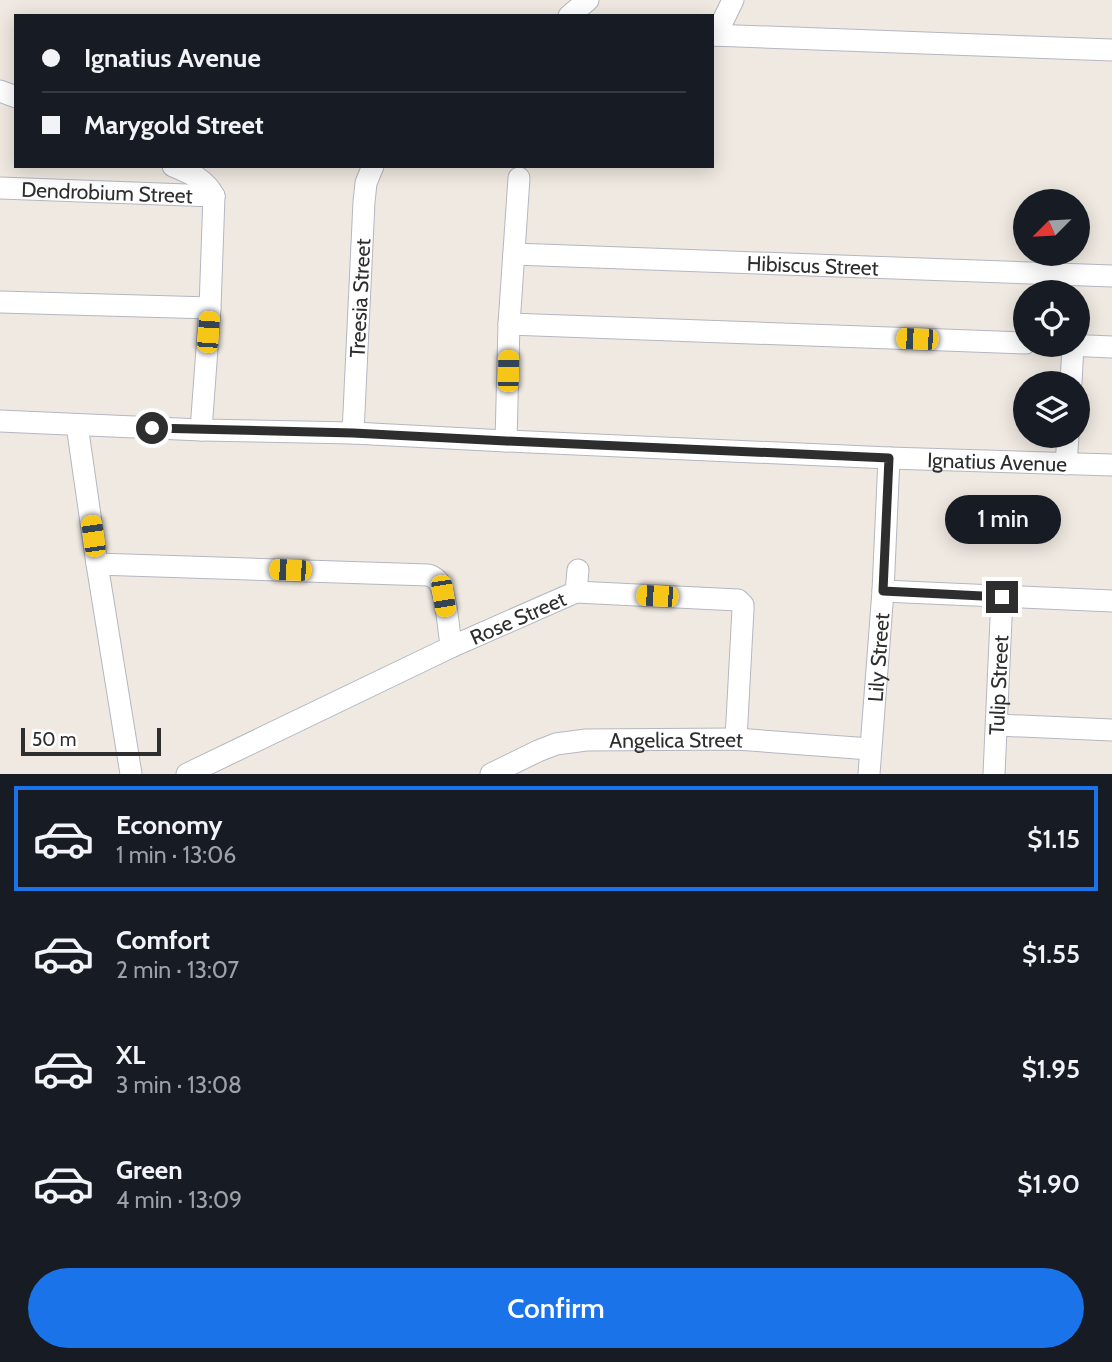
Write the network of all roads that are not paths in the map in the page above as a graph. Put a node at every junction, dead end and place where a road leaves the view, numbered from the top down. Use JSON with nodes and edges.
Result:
{"nodes":[{"id":1,"x":588,"y":0,"type":"edge"},
{"id":2,"x":733,"y":0,"type":"edge"},
{"id":3,"x":571,"y":14,"type":"edge"},
{"id":4,"x":714,"y":35,"type":"edge"},
{"id":5,"x":1112,"y":50,"type":"edge"},
{"id":6,"x":177,"y":168,"type":"edge"},
{"id":7,"x":372,"y":168,"type":"edge"},
{"id":8,"x":519,"y":178,"type":"dead end"},
{"id":9,"x":0,"y":188,"type":"edge"},
{"id":10,"x":214,"y":195,"type":"junction"},
{"id":11,"x":514,"y":254,"type":"junction"},
{"id":12,"x":1112,"y":276,"type":"edge"},
{"id":13,"x":0,"y":302,"type":"edge"},
{"id":14,"x":210,"y":308,"type":"junction"},
{"id":15,"x":509,"y":324,"type":"junction"},
{"id":16,"x":1013,"y":343,"type":"edge"},
{"id":17,"x":1090,"y":346,"type":"edge"},
{"id":18,"x":1112,"y":347,"type":"edge"},
{"id":19,"x":0,"y":421,"type":"edge"},
{"id":20,"x":77,"y":425,"type":"junction"},
{"id":21,"x":201,"y":430,"type":"junction"},
{"id":22,"x":353,"y":433,"type":"junction"},
{"id":23,"x":506,"y":441,"type":"junction"},
{"id":24,"x":1067,"y":448,"type":"edge"},
{"id":25,"x":889,"y":458,"type":"junction"},
{"id":26,"x":1066,"y":464,"type":"junction"},
{"id":27,"x":1112,"y":465,"type":"edge"},
{"id":28,"x":97,"y":564,"type":"junction"},
{"id":29,"x":578,"y":570,"type":"dead end"},
{"id":30,"x":883,"y":591,"type":"junction"},
{"id":31,"x":576,"y":592,"type":"junction"},
{"id":32,"x":1002,"y":597,"type":"junction"},
{"id":33,"x":1112,"y":601,"type":"edge"},
{"id":34,"x":451,"y":647,"type":"junction"},
{"id":35,"x":997,"y":724,"type":"junction"},
{"id":36,"x":1112,"y":730,"type":"edge"},
{"id":37,"x":736,"y":739,"type":"junction"},
{"id":38,"x":870,"y":749,"type":"junction"},
{"id":39,"x":131,"y":774,"type":"edge"},
{"id":40,"x":187,"y":774,"type":"edge"},
{"id":41,"x":491,"y":774,"type":"edge"},
{"id":42,"x":869,"y":774,"type":"edge"},
{"id":43,"x":995,"y":774,"type":"edge"}],
"edges":[{"from":1,"to":3,"type":"street"},
{"from":2,"to":4,"type":"street"},
{"from":4,"to":5,"type":"street"},
{"from":6,"to":10,"type":"street"},
{"from":7,"to":22,"type":"street","name":"Treesia Street"},
{"from":8,"to":11,"type":"street"},
{"from":9,"to":10,"type":"street","name":"Dendrobium Street"},
{"from":10,"to":14,"type":"street"},
{"from":11,"to":12,"type":"street","name":"Hibiscus Street"},
{"from":11,"to":15,"type":"street"},
{"from":13,"to":14,"type":"street"},
{"from":14,"to":21,"type":"street"},
{"from":15,"to":16,"type":"street"},
{"from":15,"to":23,"type":"street"},
{"from":17,"to":18,"type":"street"},
{"from":19,"to":20,"type":"street","name":"Ignatius Avenue"},
{"from":20,"to":21,"type":"street","name":"Ignatius Avenue"},
{"from":20,"to":28,"type":"street"},
{"from":21,"to":22,"type":"street","name":"Ignatius Avenue"},
{"from":22,"to":23,"type":"street","name":"Ignatius Avenue"},
{"from":23,"to":25,"type":"street","name":"Ignatius Avenue"},
{"from":24,"to":26,"type":"street"},
{"from":25,"to":26,"type":"street","name":"Ignatius Avenue"},
{"from":25,"to":30,"type":"street","name":"Lily Street"},
{"from":26,"to":27,"type":"street","name":"Ignatius Avenue"},
{"from":28,"to":34,"type":"street"},
{"from":28,"to":39,"type":"street"},
{"from":29,"to":31,"type":"street"},
{"from":30,"to":32,"type":"street"},
{"from":30,"to":38,"type":"street","name":"Lily Street"},
{"from":31,"to":34,"type":"street","name":"Rose Street"},
{"from":31,"to":37,"type":"street","name":"Rose Street"},
{"from":32,"to":33,"type":"street"},
{"from":32,"to":35,"type":"street","name":"Tulip Street"},
{"from":34,"to":40,"type":"street","name":"Rose Street"},
{"from":35,"to":36,"type":"street"},
{"from":35,"to":43,"type":"street","name":"Tulip Street"},
{"from":37,"to":38,"type":"street","name":"Angelica Street"},
{"from":37,"to":41,"type":"street","name":"Angelica Street"},
{"from":38,"to":42,"type":"street","name":"Lily Street"}]}
